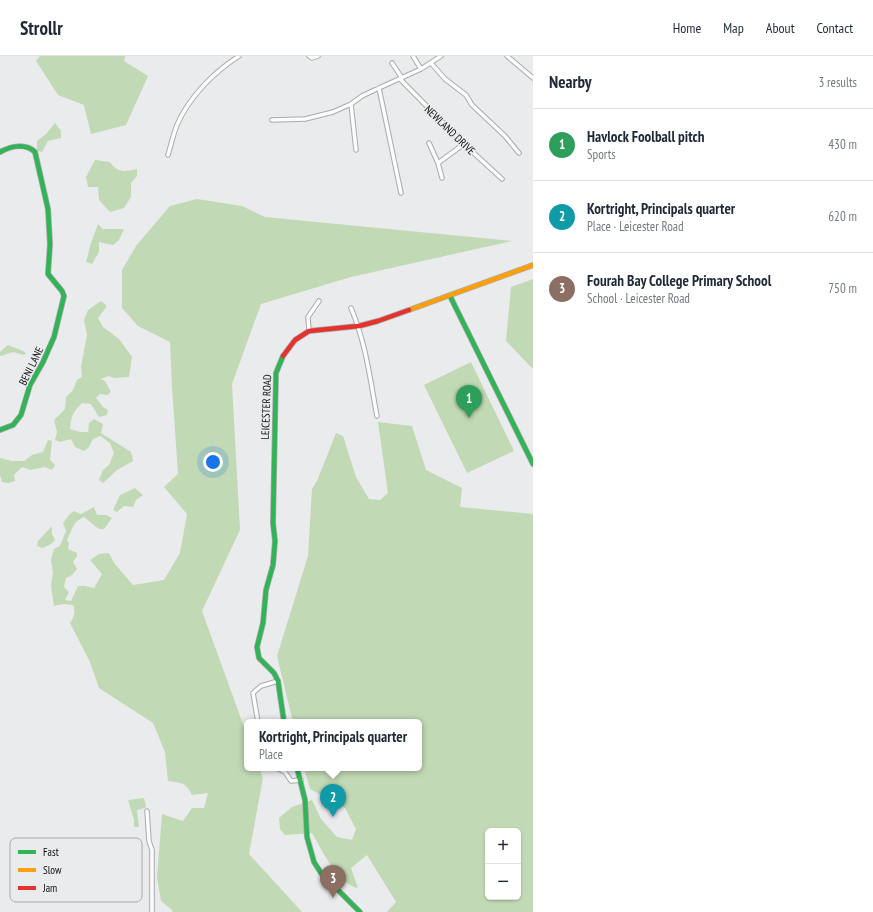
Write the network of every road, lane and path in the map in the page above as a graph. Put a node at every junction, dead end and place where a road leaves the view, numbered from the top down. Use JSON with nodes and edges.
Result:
{"nodes":[{"id":1,"x":239,"y":56,"type":"edge"},
{"id":2,"x":309,"y":56,"type":"edge"},
{"id":3,"x":318,"y":56,"type":"edge"},
{"id":4,"x":413,"y":56,"type":"edge"},
{"id":5,"x":440,"y":56,"type":"edge"},
{"id":6,"x":507,"y":56,"type":"edge"},
{"id":7,"x":392,"y":63,"type":"dead end"},
{"id":8,"x":431,"y":63,"type":"junction"},
{"id":9,"x":421,"y":69,"type":"junction"},
{"id":10,"x":533,"y":78,"type":"edge"},
{"id":11,"x":401,"y":79,"type":"junction"},
{"id":12,"x":379,"y":88,"type":"junction"},
{"id":13,"x":351,"y":104,"type":"junction"},
{"id":14,"x":272,"y":120,"type":"dead end"},
{"id":15,"x":429,"y":143,"type":"dead end"},
{"id":16,"x":464,"y":144,"type":"junction"},
{"id":17,"x":356,"y":150,"type":"dead end"},
{"id":18,"x":0,"y":152,"type":"edge"},
{"id":19,"x":519,"y":153,"type":"dead end"},
{"id":20,"x":168,"y":155,"type":"dead end"},
{"id":21,"x":438,"y":164,"type":"junction"},
{"id":22,"x":442,"y":178,"type":"dead end"},
{"id":23,"x":502,"y":180,"type":"dead end"},
{"id":24,"x":401,"y":192,"type":"dead end"},
{"id":25,"x":533,"y":265,"type":"edge"},
{"id":26,"x":450,"y":296,"type":"junction"},
{"id":27,"x":319,"y":300,"type":"dead end"},
{"id":28,"x":351,"y":308,"type":"dead end"},
{"id":29,"x":359,"y":326,"type":"junction"},
{"id":30,"x":308,"y":331,"type":"junction"},
{"id":31,"x":377,"y":416,"type":"dead end"},
{"id":32,"x":0,"y":430,"type":"edge"},
{"id":33,"x":533,"y":464,"type":"edge"},
{"id":34,"x":278,"y":681,"type":"junction"},
{"id":35,"x":257,"y":719,"type":"edge"},
{"id":36,"x":284,"y":719,"type":"edge"},
{"id":37,"x":284,"y":771,"type":"edge"},
{"id":38,"x":298,"y":771,"type":"edge"},
{"id":39,"x":301,"y":780,"type":"junction"},
{"id":40,"x":147,"y":811,"type":"dead end"},
{"id":41,"x":152,"y":912,"type":"edge"},
{"id":42,"x":360,"y":912,"type":"edge"}],
"edges":[{"from":1,"to":20,"type":"street"},
{"from":2,"to":3,"type":"street"},
{"from":4,"to":9,"type":"street"},
{"from":5,"to":8,"type":"street"},
{"from":6,"to":10,"type":"street"},
{"from":7,"to":11,"type":"street","name":"NEWLAND DRIVE"},
{"from":8,"to":9,"type":"street"},
{"from":8,"to":19,"type":"street"},
{"from":9,"to":11,"type":"street"},
{"from":11,"to":12,"type":"street"},
{"from":11,"to":16,"type":"street","name":"NEWLAND DRIVE"},
{"from":12,"to":13,"type":"street"},
{"from":12,"to":24,"type":"street"},
{"from":13,"to":14,"type":"street"},
{"from":13,"to":17,"type":"street"},
{"from":15,"to":21,"type":"street"},
{"from":16,"to":21,"type":"street"},
{"from":16,"to":23,"type":"street","name":"NEWLAND DRIVE"},
{"from":18,"to":32,"type":"street","name":"BENI LANE"},
{"from":21,"to":22,"type":"street"},
{"from":25,"to":26,"type":"street"},
{"from":26,"to":29,"type":"street"},
{"from":26,"to":33,"type":"street"},
{"from":27,"to":30,"type":"street"},
{"from":28,"to":29,"type":"street"},
{"from":29,"to":30,"type":"street"},
{"from":29,"to":31,"type":"street"},
{"from":30,"to":34,"type":"street","name":"LEICESTER ROAD"},
{"from":34,"to":35,"type":"street"},
{"from":34,"to":36,"type":"street","name":"LEICESTER ROAD"},
{"from":37,"to":39,"type":"street"},
{"from":38,"to":39,"type":"street"},
{"from":39,"to":42,"type":"street"},
{"from":40,"to":41,"type":"street"}]}
